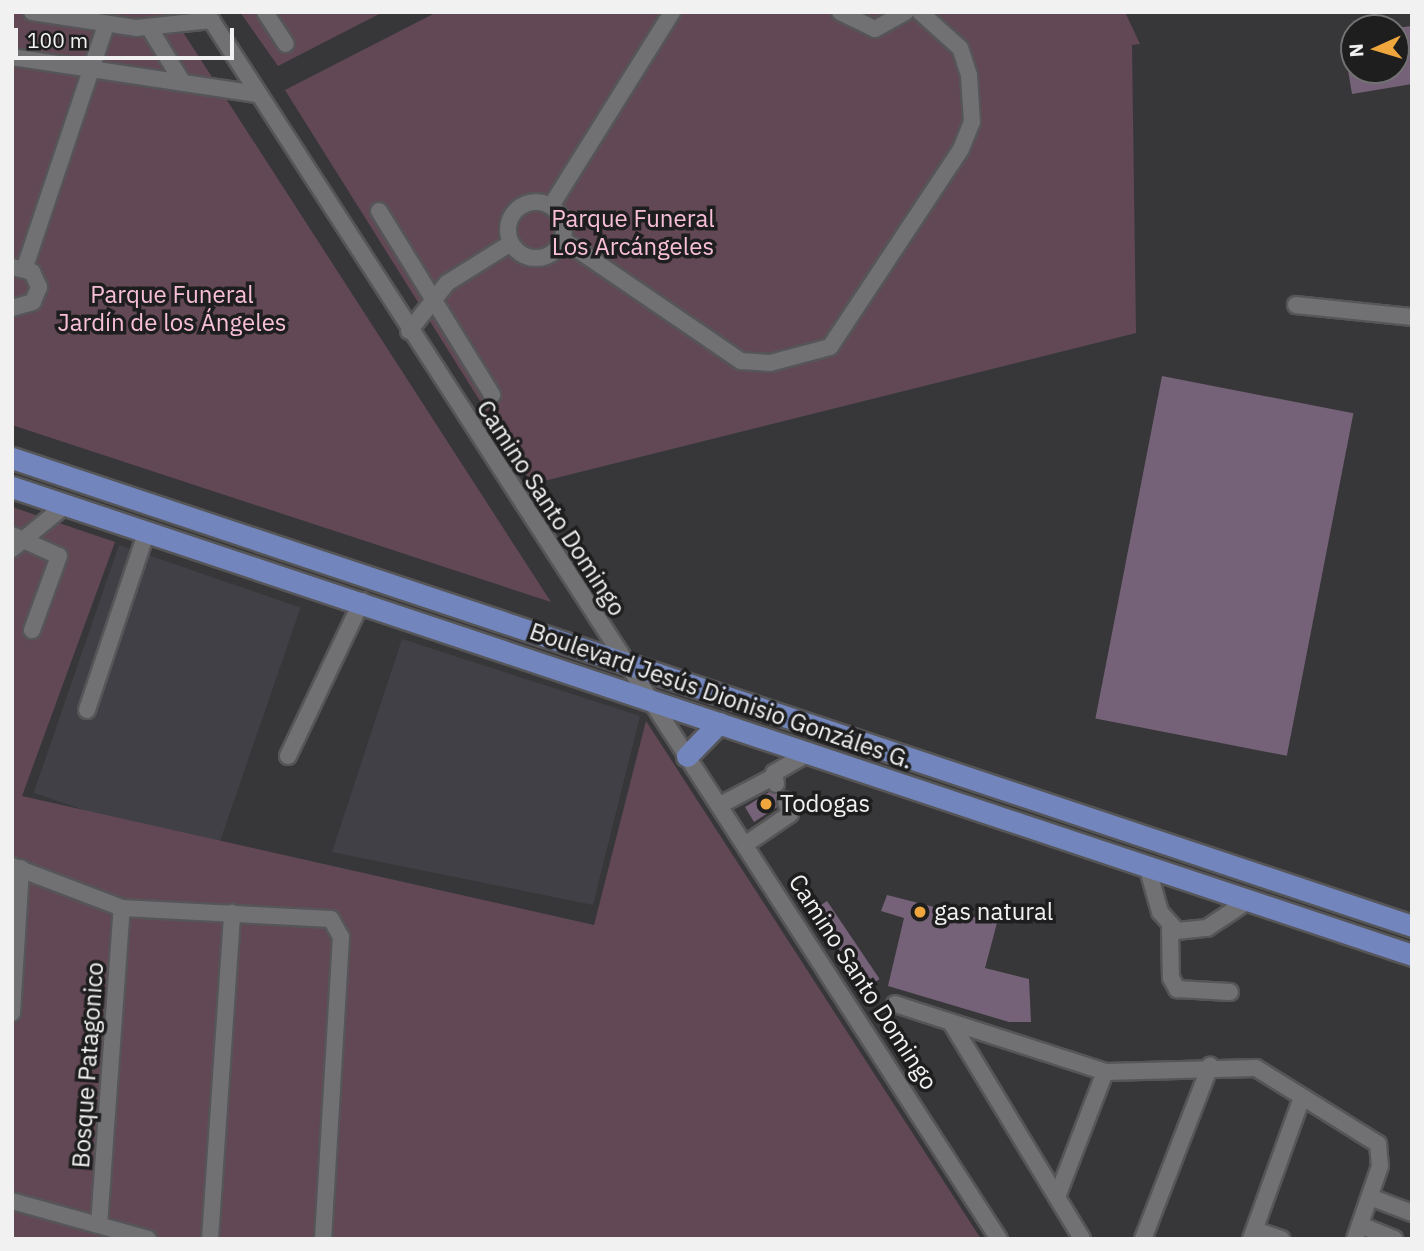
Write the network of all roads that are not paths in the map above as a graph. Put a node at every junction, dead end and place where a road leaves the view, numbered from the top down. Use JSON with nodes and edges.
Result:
{"nodes":[{"id":1,"x":32,"y":12,"type":"edge"},
{"id":2,"x":265,"y":12,"type":"edge"},
{"id":3,"x":672,"y":12,"type":"edge"},
{"id":4,"x":840,"y":12,"type":"edge"},
{"id":5,"x":906,"y":12,"type":"edge"},
{"id":6,"x":920,"y":12,"type":"edge"},
{"id":7,"x":209,"y":16,"type":"edge"},
{"id":8,"x":106,"y":25,"type":"junction"},
{"id":9,"x":150,"y":29,"type":"junction"},
{"id":10,"x":286,"y":44,"type":"dead end"},
{"id":11,"x":12,"y":57,"type":"edge"},
{"id":12,"x":90,"y":70,"type":"junction"},
{"id":13,"x":183,"y":83,"type":"junction"},
{"id":14,"x":257,"y":94,"type":"junction"},
{"id":15,"x":551,"y":206,"type":"junction"},
{"id":16,"x":379,"y":211,"type":"dead end"},
{"id":17,"x":562,"y":239,"type":"junction"},
{"id":18,"x":511,"y":243,"type":"junction"},
{"id":19,"x":19,"y":267,"type":"edge"},
{"id":20,"x":433,"y":296,"type":"junction"},
{"id":21,"x":1296,"y":305,"type":"dead end"},
{"id":22,"x":12,"y":308,"type":"edge"},
{"id":23,"x":1412,"y":317,"type":"edge"},
{"id":24,"x":409,"y":331,"type":"junction"},
{"id":25,"x":492,"y":395,"type":"dead end"},
{"id":26,"x":12,"y":458,"type":"edge"},
{"id":27,"x":12,"y":487,"type":"edge"},
{"id":28,"x":68,"y":503,"type":"junction"},
{"id":29,"x":147,"y":531,"type":"junction"},
{"id":30,"x":16,"y":541,"type":"edge"},
{"id":31,"x":362,"y":601,"type":"junction"},
{"id":32,"x":32,"y":630,"type":"dead end"},
{"id":33,"x":626,"y":662,"type":"junction"},
{"id":34,"x":650,"y":701,"type":"junction"},
{"id":35,"x":87,"y":710,"type":"dead end"},
{"id":36,"x":719,"y":723,"type":"junction"},
{"id":37,"x":808,"y":753,"type":"junction"},
{"id":38,"x":288,"y":756,"type":"dead end"},
{"id":39,"x":687,"y":756,"type":"junction"},
{"id":40,"x":786,"y":801,"type":"dead end"},
{"id":41,"x":720,"y":805,"type":"junction"},
{"id":42,"x":746,"y":844,"type":"junction"},
{"id":43,"x":16,"y":865,"type":"edge"},
{"id":44,"x":1147,"y":866,"type":"junction"},
{"id":45,"x":1249,"y":900,"type":"junction"},
{"id":46,"x":122,"y":908,"type":"junction"},
{"id":47,"x":232,"y":913,"type":"junction"},
{"id":48,"x":1412,"y":926,"type":"edge"},
{"id":49,"x":1170,"y":928,"type":"junction"},
{"id":50,"x":1412,"y":955,"type":"edge"},
{"id":51,"x":1230,"y":992,"type":"dead end"},
{"id":52,"x":895,"y":1004,"type":"dead end"},
{"id":53,"x":12,"y":1013,"type":"edge"},
{"id":54,"x":952,"y":1024,"type":"junction"},
{"id":55,"x":1210,"y":1066,"type":"junction"},
{"id":56,"x":1105,"y":1072,"type":"junction"},
{"id":57,"x":1302,"y":1097,"type":"junction"},
{"id":58,"x":1056,"y":1197,"type":"junction"},
{"id":59,"x":1370,"y":1197,"type":"junction"},
{"id":60,"x":12,"y":1201,"type":"edge"},
{"id":61,"x":1412,"y":1213,"type":"edge"},
{"id":62,"x":99,"y":1225,"type":"junction"},
{"id":63,"x":1358,"y":1232,"type":"edge"},
{"id":64,"x":1253,"y":1234,"type":"edge"},
{"id":65,"x":148,"y":1239,"type":"edge"},
{"id":66,"x":210,"y":1239,"type":"edge"},
{"id":67,"x":323,"y":1239,"type":"edge"},
{"id":68,"x":999,"y":1239,"type":"edge"},
{"id":69,"x":1082,"y":1239,"type":"edge"},
{"id":70,"x":1143,"y":1239,"type":"edge"},
{"id":71,"x":1281,"y":1239,"type":"edge"},
{"id":72,"x":1394,"y":1239,"type":"edge"}],
"edges":[{"from":1,"to":8,"type":"street"},
{"from":2,"to":10,"type":"street"},
{"from":3,"to":15,"type":"street"},
{"from":4,"to":5,"type":"street"},
{"from":6,"to":17,"type":"street"},
{"from":7,"to":9,"type":"street"},
{"from":7,"to":14,"type":"street","name":"Camino Santo Domingo"},
{"from":8,"to":9,"type":"street"},
{"from":8,"to":12,"type":"street"},
{"from":9,"to":13,"type":"street"},
{"from":11,"to":12,"type":"street"},
{"from":12,"to":13,"type":"street"},
{"from":12,"to":19,"type":"street"},
{"from":13,"to":14,"type":"street"},
{"from":14,"to":24,"type":"street","name":"Camino Santo Domingo"},
{"from":15,"to":17,"type":"street"},
{"from":15,"to":18,"type":"street"},
{"from":16,"to":20,"type":"street"},
{"from":17,"to":18,"type":"street"},
{"from":18,"to":20,"type":"street"},
{"from":19,"to":22,"type":"street"},
{"from":20,"to":24,"type":"street"},
{"from":20,"to":25,"type":"street"},
{"from":21,"to":23,"type":"street"},
{"from":24,"to":33,"type":"street","name":"Camino Santo Domingo"},
{"from":26,"to":33,"type":"main road","name":"Boulevard Jesús Dionisio Gonzáles G."},
{"from":27,"to":28,"type":"main road","name":"Boulevard Jesús Dionisio Gonzáles G."},
{"from":28,"to":29,"type":"main road","name":"Boulevard Jesús Dionisio Gonzáles G."},
{"from":28,"to":30,"type":"street"},
{"from":29,"to":31,"type":"main road","name":"Boulevard Jesús Dionisio Gonzáles G."},
{"from":29,"to":35,"type":"street"},
{"from":30,"to":32,"type":"street"},
{"from":31,"to":34,"type":"main road","name":"Boulevard Jesús Dionisio Gonzáles G."},
{"from":31,"to":38,"type":"street"},
{"from":33,"to":34,"type":"street","name":"Camino Santo Domingo"},
{"from":33,"to":48,"type":"main road","name":"Boulevard Jesús Dionisio Gonzáles G."},
{"from":34,"to":36,"type":"main road","name":"Boulevard Jesús Dionisio Gonzáles G."},
{"from":34,"to":39,"type":"street","name":"Camino Santo Domingo"},
{"from":36,"to":37,"type":"main road","name":"Boulevard Jesús Dionisio Gonzáles G."},
{"from":36,"to":39,"type":"main road"},
{"from":37,"to":41,"type":"street"},
{"from":37,"to":44,"type":"main road","name":"Boulevard Jesús Dionisio Gonzáles G."},
{"from":39,"to":41,"type":"street","name":"Camino Santo Domingo"},
{"from":40,"to":42,"type":"street"},
{"from":41,"to":42,"type":"street","name":"Camino Santo Domingo"},
{"from":42,"to":68,"type":"street","name":"Camino Santo Domingo"},
{"from":43,"to":46,"type":"street"},
{"from":43,"to":53,"type":"street"},
{"from":44,"to":45,"type":"main road","name":"Boulevard Jesús Dionisio Gonzáles G."},
{"from":44,"to":49,"type":"street"},
{"from":45,"to":49,"type":"street"},
{"from":45,"to":50,"type":"main road","name":"Boulevard Jesús Dionisio Gonzáles G."},
{"from":46,"to":47,"type":"street"},
{"from":46,"to":62,"type":"street","name":"Bosque Patagonico"},
{"from":47,"to":66,"type":"street"},
{"from":47,"to":67,"type":"street"},
{"from":49,"to":51,"type":"street"},
{"from":52,"to":54,"type":"street"},
{"from":54,"to":56,"type":"street"},
{"from":54,"to":58,"type":"street"},
{"from":55,"to":56,"type":"street"},
{"from":55,"to":57,"type":"street"},
{"from":55,"to":70,"type":"street"},
{"from":56,"to":58,"type":"street"},
{"from":57,"to":59,"type":"street"},
{"from":57,"to":64,"type":"street"},
{"from":58,"to":69,"type":"street"},
{"from":59,"to":61,"type":"street"},
{"from":59,"to":63,"type":"street"},
{"from":60,"to":62,"type":"street"},
{"from":62,"to":65,"type":"street"},
{"from":63,"to":72,"type":"street"},
{"from":64,"to":71,"type":"street"}]}
